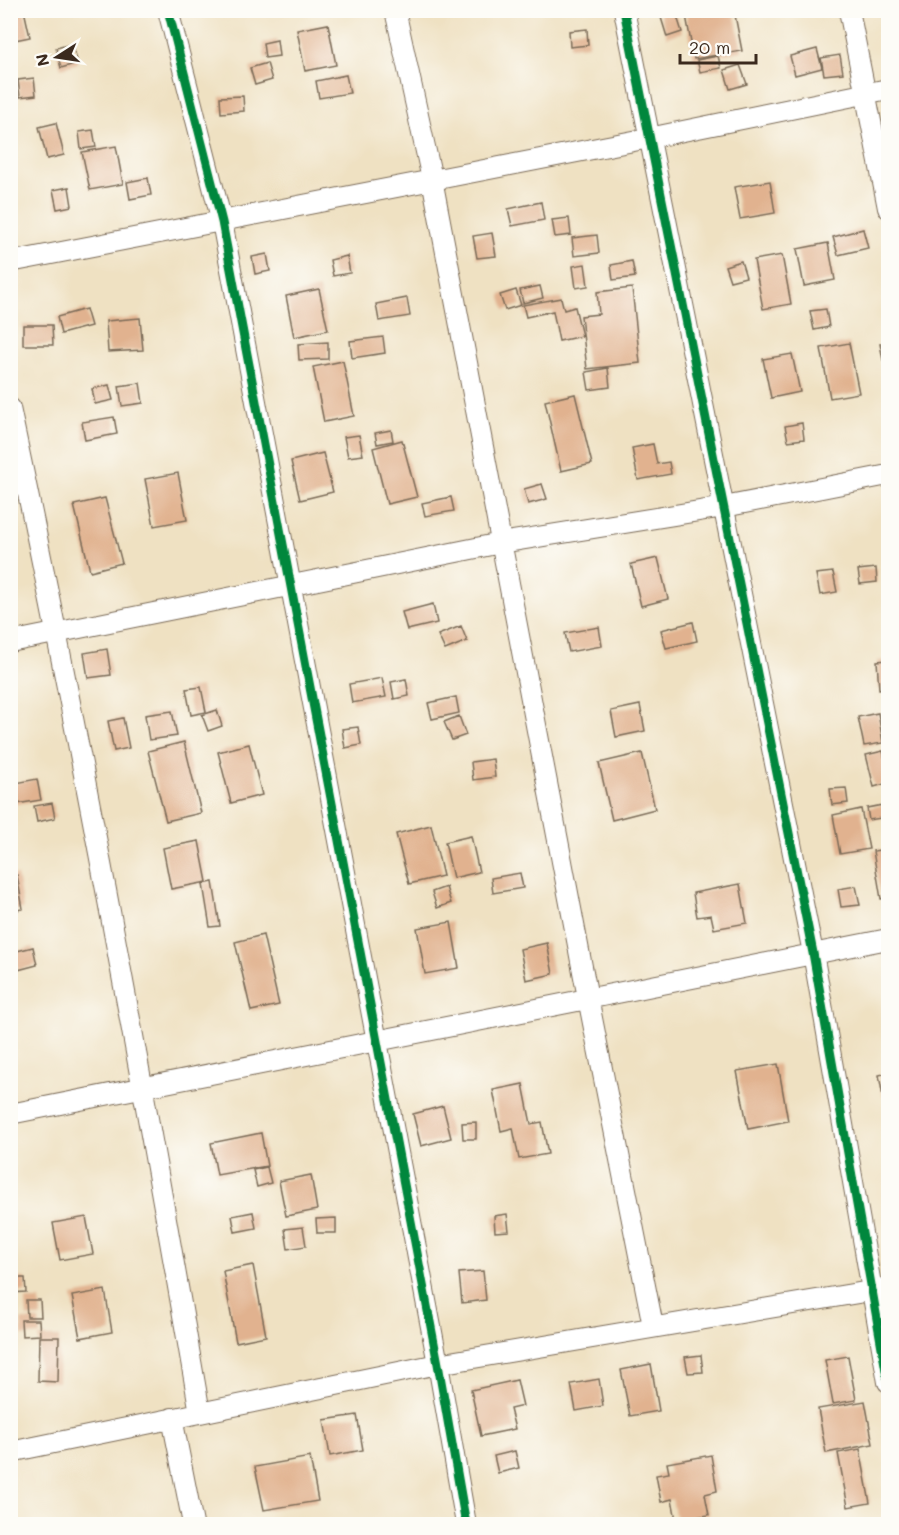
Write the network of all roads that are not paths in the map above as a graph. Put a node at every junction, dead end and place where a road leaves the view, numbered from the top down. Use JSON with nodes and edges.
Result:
{"nodes":[{"id":1,"x":168,"y":10,"type":"edge"},
{"id":2,"x":395,"y":10,"type":"edge"},
{"id":3,"x":624,"y":10,"type":"edge"},
{"id":4,"x":849,"y":10,"type":"edge"},
{"id":5,"x":888,"y":89,"type":"edge"},
{"id":6,"x":866,"y":93,"type":"junction"},
{"id":7,"x":649,"y":138,"type":"junction"},
{"id":8,"x":432,"y":179,"type":"junction"},
{"id":9,"x":888,"y":207,"type":"edge"},
{"id":10,"x":222,"y":222,"type":"junction"},
{"id":11,"x":10,"y":262,"type":"edge"},
{"id":12,"x":10,"y":408,"type":"edge"},
{"id":13,"x":888,"y":475,"type":"edge"},
{"id":14,"x":724,"y":507,"type":"junction"},
{"id":15,"x":501,"y":543,"type":"junction"},
{"id":16,"x":291,"y":586,"type":"junction"},
{"id":17,"x":58,"y":633,"type":"junction"},
{"id":18,"x":10,"y":642,"type":"edge"},
{"id":19,"x":888,"y":939,"type":"edge"},
{"id":20,"x":813,"y":953,"type":"junction"},
{"id":21,"x":588,"y":998,"type":"junction"},
{"id":22,"x":377,"y":1040,"type":"junction"},
{"id":23,"x":143,"y":1087,"type":"junction"},
{"id":24,"x":10,"y":1114,"type":"edge"},
{"id":25,"x":881,"y":1290,"type":"edge"},
{"id":26,"x":653,"y":1326,"type":"junction"},
{"id":27,"x":438,"y":1364,"type":"junction"},
{"id":28,"x":888,"y":1382,"type":"edge"},
{"id":29,"x":200,"y":1413,"type":"junction"},
{"id":30,"x":172,"y":1418,"type":"junction"},
{"id":31,"x":10,"y":1452,"type":"edge"},
{"id":32,"x":193,"y":1524,"type":"edge"},
{"id":33,"x":466,"y":1524,"type":"edge"}],
"edges":[{"from":1,"to":10,"type":"street"},
{"from":2,"to":8,"type":"street"},
{"from":3,"to":7,"type":"street"},
{"from":4,"to":6,"type":"street"},
{"from":5,"to":6,"type":"street"},
{"from":6,"to":7,"type":"street"},
{"from":6,"to":9,"type":"street"},
{"from":7,"to":8,"type":"street"},
{"from":7,"to":14,"type":"street"},
{"from":8,"to":10,"type":"street"},
{"from":8,"to":15,"type":"street"},
{"from":10,"to":11,"type":"street"},
{"from":10,"to":16,"type":"street"},
{"from":12,"to":17,"type":"street"},
{"from":13,"to":14,"type":"street"},
{"from":14,"to":15,"type":"street"},
{"from":14,"to":20,"type":"street"},
{"from":15,"to":16,"type":"street"},
{"from":15,"to":21,"type":"street"},
{"from":16,"to":17,"type":"street"},
{"from":16,"to":22,"type":"street"},
{"from":17,"to":18,"type":"street"},
{"from":17,"to":23,"type":"street"},
{"from":19,"to":20,"type":"street"},
{"from":20,"to":21,"type":"street"},
{"from":20,"to":25,"type":"street"},
{"from":21,"to":22,"type":"street"},
{"from":21,"to":26,"type":"street"},
{"from":22,"to":23,"type":"street"},
{"from":22,"to":27,"type":"street"},
{"from":23,"to":24,"type":"street"},
{"from":23,"to":29,"type":"street"},
{"from":25,"to":26,"type":"street"},
{"from":25,"to":28,"type":"street"},
{"from":26,"to":27,"type":"street"},
{"from":27,"to":29,"type":"street"},
{"from":27,"to":33,"type":"street"},
{"from":29,"to":30,"type":"street"},
{"from":30,"to":31,"type":"street"},
{"from":30,"to":32,"type":"street"}]}
